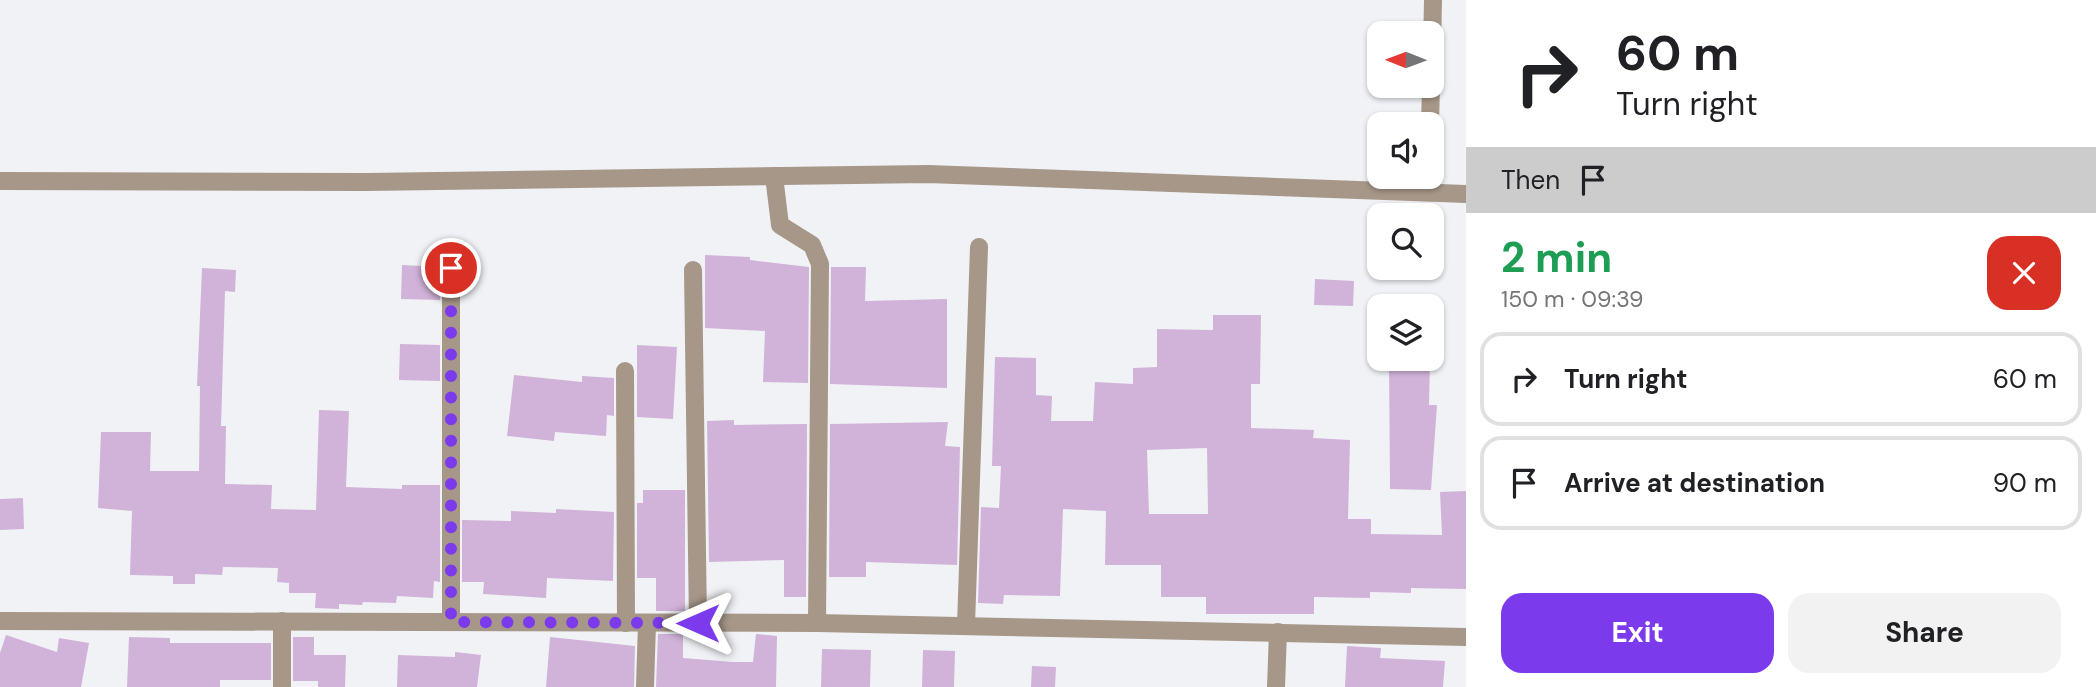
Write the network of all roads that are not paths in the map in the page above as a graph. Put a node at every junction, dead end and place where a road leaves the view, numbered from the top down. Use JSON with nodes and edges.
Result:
{"nodes":[{"id":1,"x":1433,"y":0,"type":"edge"},
{"id":2,"x":1433,"y":21,"type":"edge"},
{"id":3,"x":774,"y":176,"type":"junction"},
{"id":4,"x":0,"y":181,"type":"edge"},
{"id":5,"x":1367,"y":184,"type":"edge"},
{"id":6,"x":1444,"y":189,"type":"edge"},
{"id":7,"x":1466,"y":194,"type":"edge"},
{"id":8,"x":979,"y":247,"type":"dead end"},
{"id":9,"x":451,"y":268,"type":"dead end"},
{"id":10,"x":692,"y":270,"type":"dead end"},
{"id":11,"x":625,"y":371,"type":"dead end"},
{"id":12,"x":0,"y":621,"type":"edge"},
{"id":13,"x":282,"y":621,"type":"junction"},
{"id":14,"x":451,"y":622,"type":"junction"},
{"id":15,"x":626,"y":623,"type":"junction"},
{"id":16,"x":647,"y":623,"type":"junction"},
{"id":17,"x":698,"y":623,"type":"junction"},
{"id":18,"x":817,"y":623,"type":"junction"},
{"id":19,"x":966,"y":625,"type":"junction"},
{"id":20,"x":1278,"y":632,"type":"junction"},
{"id":21,"x":1466,"y":637,"type":"edge"},
{"id":22,"x":282,"y":687,"type":"edge"},
{"id":23,"x":645,"y":687,"type":"edge"},
{"id":24,"x":1276,"y":687,"type":"edge"}],
"edges":[{"from":1,"to":2,"type":"street"},
{"from":3,"to":4,"type":"street"},
{"from":3,"to":5,"type":"street"},
{"from":3,"to":18,"type":"street"},
{"from":6,"to":7,"type":"street"},
{"from":8,"to":19,"type":"street"},
{"from":9,"to":14,"type":"street"},
{"from":10,"to":17,"type":"street"},
{"from":11,"to":15,"type":"street"},
{"from":12,"to":13,"type":"street"},
{"from":13,"to":14,"type":"street"},
{"from":13,"to":22,"type":"street"},
{"from":14,"to":15,"type":"street"},
{"from":15,"to":16,"type":"street"},
{"from":16,"to":17,"type":"street"},
{"from":16,"to":23,"type":"street"},
{"from":17,"to":18,"type":"street"},
{"from":18,"to":19,"type":"street"},
{"from":19,"to":20,"type":"street"},
{"from":20,"to":21,"type":"street"},
{"from":20,"to":24,"type":"street"}]}
